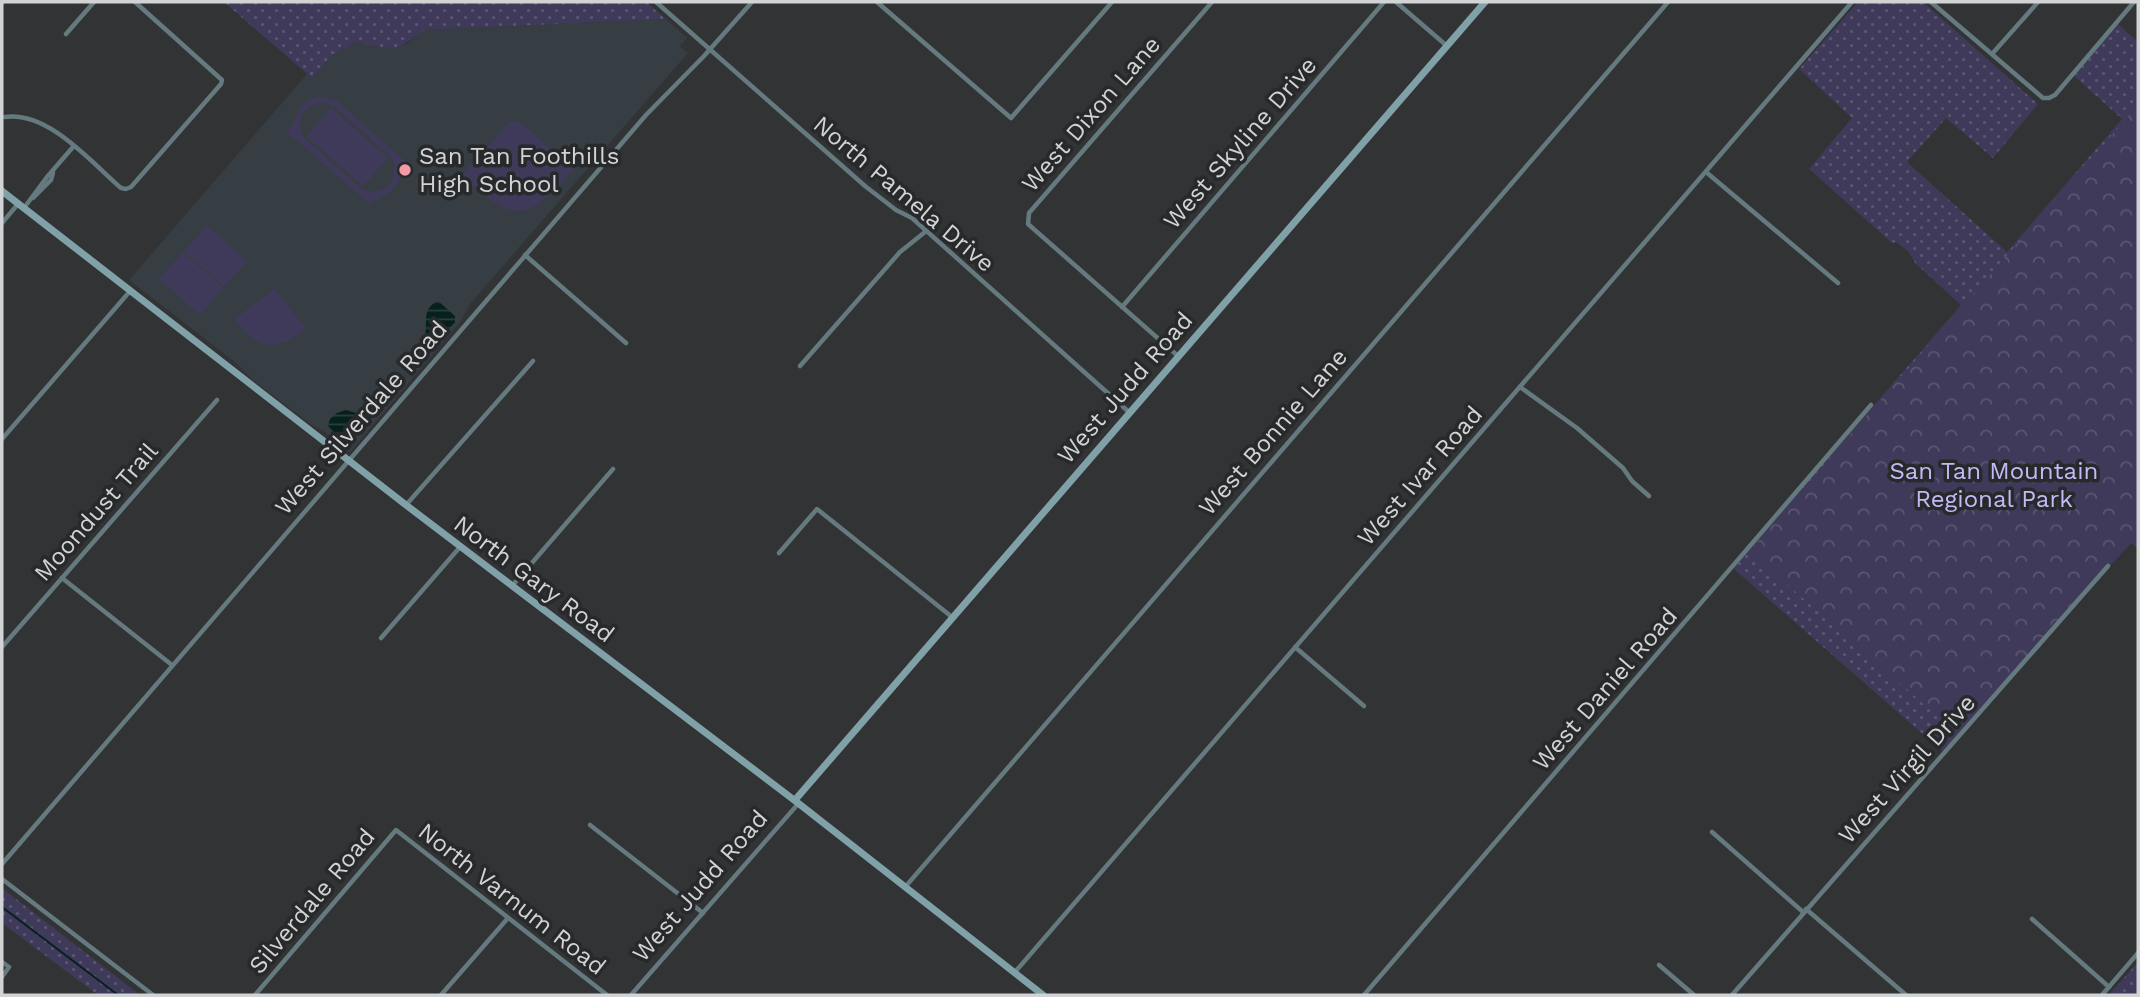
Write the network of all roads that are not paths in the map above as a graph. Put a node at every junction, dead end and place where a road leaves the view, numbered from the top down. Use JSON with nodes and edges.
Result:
{"nodes":[{"id":1,"x":94,"y":2,"type":"edge"},
{"id":2,"x":135,"y":2,"type":"edge"},
{"id":3,"x":656,"y":2,"type":"edge"},
{"id":4,"x":752,"y":2,"type":"edge"},
{"id":5,"x":877,"y":2,"type":"edge"},
{"id":6,"x":1112,"y":2,"type":"edge"},
{"id":7,"x":1212,"y":2,"type":"edge"},
{"id":8,"x":1384,"y":2,"type":"edge"},
{"id":9,"x":1396,"y":2,"type":"edge"},
{"id":10,"x":1485,"y":2,"type":"edge"},
{"id":11,"x":1668,"y":2,"type":"edge"},
{"id":12,"x":1852,"y":2,"type":"edge"},
{"id":13,"x":1931,"y":2,"type":"edge"},
{"id":14,"x":2038,"y":2,"type":"edge"},
{"id":15,"x":2134,"y":2,"type":"edge"},
{"id":16,"x":66,"y":34,"type":"dead end"},
{"id":17,"x":1447,"y":46,"type":"junction"},
{"id":18,"x":709,"y":50,"type":"junction"},
{"id":19,"x":1992,"y":54,"type":"junction"},
{"id":20,"x":5,"y":117,"type":"dead end"},
{"id":21,"x":74,"y":147,"type":"junction"},
{"id":22,"x":1706,"y":172,"type":"junction"},
{"id":23,"x":2,"y":191,"type":"edge"},
{"id":24,"x":21,"y":206,"type":"junction"},
{"id":25,"x":2,"y":223,"type":"edge"},
{"id":26,"x":925,"y":232,"type":"junction"},
{"id":27,"x":525,"y":255,"type":"junction"},
{"id":28,"x":1838,"y":284,"type":"dead end"},
{"id":29,"x":131,"y":290,"type":"junction"},
{"id":30,"x":1122,"y":307,"type":"junction"},
{"id":31,"x":626,"y":344,"type":"dead end"},
{"id":32,"x":1178,"y":356,"type":"junction"},
{"id":33,"x":533,"y":361,"type":"dead end"},
{"id":34,"x":800,"y":366,"type":"dead end"},
{"id":35,"x":1520,"y":387,"type":"junction"},
{"id":36,"x":217,"y":400,"type":"dead end"},
{"id":37,"x":1871,"y":405,"type":"dead end"},
{"id":38,"x":1130,"y":413,"type":"junction"},
{"id":39,"x":2,"y":439,"type":"edge"},
{"id":40,"x":348,"y":459,"type":"junction"},
{"id":41,"x":613,"y":469,"type":"dead end"},
{"id":42,"x":1649,"y":496,"type":"dead end"},
{"id":43,"x":406,"y":505,"type":"junction"},
{"id":44,"x":460,"y":547,"type":"junction"},
{"id":45,"x":779,"y":552,"type":"dead end"},
{"id":46,"x":2108,"y":566,"type":"dead end"},
{"id":47,"x":62,"y":578,"type":"junction"},
{"id":48,"x":512,"y":586,"type":"junction"},
{"id":49,"x":953,"y":618,"type":"junction"},
{"id":50,"x":381,"y":638,"type":"dead end"},
{"id":51,"x":2,"y":647,"type":"edge"},
{"id":52,"x":1295,"y":647,"type":"junction"},
{"id":53,"x":172,"y":665,"type":"junction"},
{"id":54,"x":1364,"y":706,"type":"dead end"},
{"id":55,"x":797,"y":802,"type":"junction"},
{"id":56,"x":590,"y":825,"type":"dead end"},
{"id":57,"x":396,"y":830,"type":"joint"},
{"id":58,"x":1712,"y":832,"type":"dead end"},
{"id":59,"x":2,"y":863,"type":"edge"},
{"id":60,"x":2,"y":878,"type":"edge"},
{"id":61,"x":906,"y":887,"type":"junction"},
{"id":62,"x":1805,"y":911,"type":"junction"},
{"id":63,"x":703,"y":913,"type":"junction"},
{"id":64,"x":508,"y":918,"type":"junction"},
{"id":65,"x":2032,"y":919,"type":"dead end"},
{"id":66,"x":2138,"y":953,"type":"edge"},
{"id":67,"x":2,"y":962,"type":"edge"},
{"id":68,"x":1659,"y":965,"type":"dead end"},
{"id":69,"x":1014,"y":972,"type":"junction"},
{"id":70,"x":2,"y":977,"type":"edge"},
{"id":71,"x":2109,"y":987,"type":"junction"},
{"id":72,"x":153,"y":995,"type":"edge"},
{"id":73,"x":255,"y":995,"type":"edge"},
{"id":74,"x":440,"y":995,"type":"edge"},
{"id":75,"x":607,"y":995,"type":"edge"},
{"id":76,"x":632,"y":995,"type":"edge"},
{"id":77,"x":1044,"y":995,"type":"edge"},
{"id":78,"x":1364,"y":995,"type":"edge"},
{"id":79,"x":1694,"y":995,"type":"edge"},
{"id":80,"x":1732,"y":995,"type":"edge"},
{"id":81,"x":1906,"y":995,"type":"edge"},
{"id":82,"x":2102,"y":995,"type":"edge"}],
"edges":[{"from":1,"to":16,"type":"street"},
{"from":2,"to":21,"type":"street"},
{"from":3,"to":18,"type":"street","name":"North Pamela Drive"},
{"from":4,"to":18,"type":"street","name":"West Silverdale Road"},
{"from":5,"to":6,"type":"street"},
{"from":7,"to":30,"type":"street","name":"West Dixon Lane"},
{"from":8,"to":30,"type":"street","name":"West Skyline Drive"},
{"from":9,"to":17,"type":"street"},
{"from":10,"to":17,"type":"street","name":"West Judd Road"},
{"from":11,"to":61,"type":"street","name":"West Bonnie Lane"},
{"from":12,"to":22,"type":"street","name":"West Ivar Road"},
{"from":13,"to":19,"type":"street"},
{"from":14,"to":19,"type":"street"},
{"from":15,"to":19,"type":"street"},
{"from":17,"to":32,"type":"street","name":"West Judd Road"},
{"from":18,"to":26,"type":"street","name":"North Pamela Drive"},
{"from":18,"to":27,"type":"street","name":"West Silverdale Road"},
{"from":20,"to":21,"type":"street"},
{"from":21,"to":24,"type":"street"},
{"from":22,"to":28,"type":"street"},
{"from":22,"to":35,"type":"street","name":"West Ivar Road"},
{"from":23,"to":24,"type":"street","name":"North Gary Road"},
{"from":24,"to":25,"type":"street"},
{"from":24,"to":29,"type":"street","name":"North Gary Road"},
{"from":26,"to":34,"type":"street"},
{"from":26,"to":38,"type":"street","name":"North Pamela Drive"},
{"from":27,"to":31,"type":"street"},
{"from":27,"to":40,"type":"street","name":"West Silverdale Road"},
{"from":29,"to":39,"type":"street"},
{"from":29,"to":40,"type":"street","name":"North Gary Road"},
{"from":30,"to":32,"type":"street"},
{"from":32,"to":38,"type":"street","name":"West Judd Road"},
{"from":33,"to":43,"type":"street"},
{"from":35,"to":42,"type":"street"},
{"from":35,"to":52,"type":"street","name":"West Ivar Road"},
{"from":36,"to":47,"type":"street","name":"Moondust Trail"},
{"from":37,"to":78,"type":"street","name":"West Daniel Road"},
{"from":38,"to":49,"type":"street","name":"West Judd Road"},
{"from":40,"to":43,"type":"street","name":"North Gary Road"},
{"from":40,"to":53,"type":"street","name":"West Silverdale Road"},
{"from":41,"to":48,"type":"street"},
{"from":43,"to":44,"type":"street","name":"North Gary Road"},
{"from":44,"to":48,"type":"street","name":"North Gary Road"},
{"from":44,"to":50,"type":"street"},
{"from":45,"to":49,"type":"street"},
{"from":46,"to":62,"type":"street","name":"West Virgil Drive"},
{"from":47,"to":51,"type":"street","name":"Moondust Trail"},
{"from":47,"to":53,"type":"street"},
{"from":48,"to":55,"type":"street","name":"North Gary Road"},
{"from":49,"to":55,"type":"street","name":"West Judd Road"},
{"from":52,"to":54,"type":"street"},
{"from":52,"to":69,"type":"street","name":"West Ivar Road"},
{"from":53,"to":59,"type":"street","name":"West Silverdale Road"},
{"from":55,"to":61,"type":"street","name":"North Gary Road"},
{"from":55,"to":63,"type":"street","name":"West Judd Road"},
{"from":56,"to":63,"type":"street"},
{"from":57,"to":64,"type":"street","name":"North Varnum Road"},
{"from":57,"to":73,"type":"street","name":"Silverdale Road"},
{"from":58,"to":62,"type":"street"},
{"from":60,"to":72,"type":"street"},
{"from":61,"to":69,"type":"street","name":"North Gary Road"},
{"from":62,"to":80,"type":"street","name":"West Virgil Drive"},
{"from":62,"to":81,"type":"street"},
{"from":63,"to":76,"type":"street","name":"West Judd Road"},
{"from":64,"to":74,"type":"street"},
{"from":64,"to":75,"type":"street","name":"North Varnum Road"},
{"from":65,"to":71,"type":"street"},
{"from":66,"to":71,"type":"street"},
{"from":67,"to":70,"type":"street"},
{"from":68,"to":79,"type":"street"},
{"from":69,"to":77,"type":"street","name":"North Gary Road"},
{"from":71,"to":82,"type":"street"}]}
